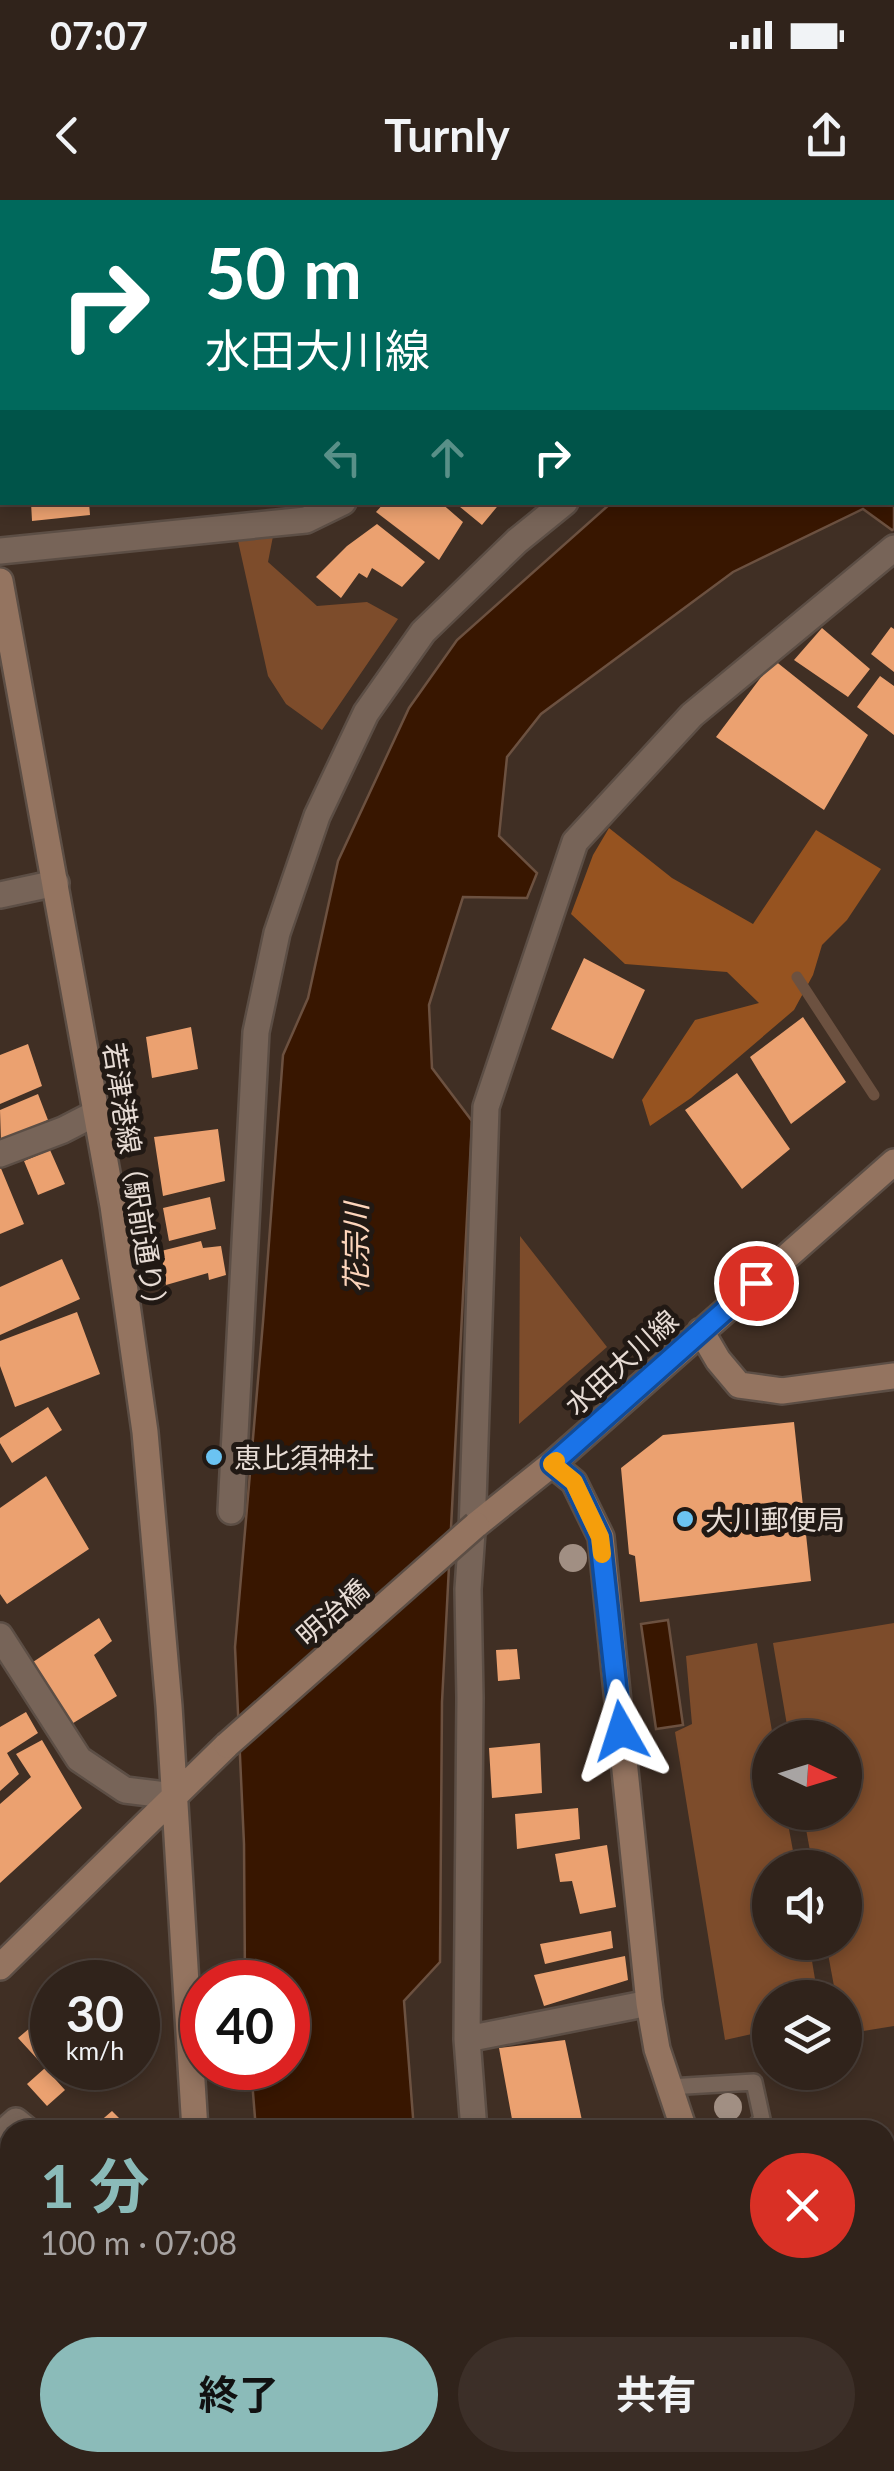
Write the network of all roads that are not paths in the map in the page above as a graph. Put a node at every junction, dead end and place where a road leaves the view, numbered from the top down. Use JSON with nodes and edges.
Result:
{"nodes":[{"id":1,"x":338,"y":505,"type":"edge"},
{"id":2,"x":560,"y":505,"type":"edge"},
{"id":3,"x":894,"y":548,"type":"edge"},
{"id":4,"x":0,"y":551,"type":"edge"},
{"id":5,"x":0,"y":581,"type":"edge"},
{"id":6,"x":56,"y":883,"type":"junction"},
{"id":7,"x":0,"y":895,"type":"edge"},
{"id":8,"x":96,"y":1113,"type":"junction"},
{"id":9,"x":0,"y":1154,"type":"edge"},
{"id":10,"x":894,"y":1162,"type":"edge"},
{"id":11,"x":701,"y":1331,"type":"junction"},
{"id":12,"x":894,"y":1376,"type":"edge"},
{"id":13,"x":552,"y":1464,"type":"junction"},
{"id":14,"x":230,"y":1511,"type":"dead end"},
{"id":15,"x":476,"y":1524,"type":"joint"},
{"id":16,"x":0,"y":1636,"type":"edge"},
{"id":17,"x":174,"y":1796,"type":"junction"},
{"id":18,"x":0,"y":1968,"type":"edge"},
{"id":19,"x":649,"y":2003,"type":"junction"},
{"id":20,"x":467,"y":2039,"type":"junction"},
{"id":21,"x":669,"y":2087,"type":"junction"},
{"id":22,"x":194,"y":2120,"type":"edge"},
{"id":23,"x":473,"y":2120,"type":"edge"},
{"id":24,"x":681,"y":2120,"type":"edge"},
{"id":25,"x":762,"y":2120,"type":"edge"}],
"edges":[{"from":1,"to":4,"type":"street"},
{"from":2,"to":14,"type":"street"},
{"from":3,"to":20,"type":"street"},
{"from":5,"to":6,"type":"main road","name":"若津港線（駅前通り）"},
{"from":6,"to":7,"type":"street"},
{"from":6,"to":8,"type":"main road","name":"若津港線（駅前通り）"},
{"from":8,"to":9,"type":"street"},
{"from":8,"to":17,"type":"main road","name":"若津港線（駅前通り）"},
{"from":10,"to":11,"type":"main road","name":"水田大川線"},
{"from":11,"to":12,"type":"main road"},
{"from":11,"to":13,"type":"main road","name":"水田大川線"},
{"from":13,"to":15,"type":"main road","name":"水田大川線"},
{"from":13,"to":19,"type":"main road"},
{"from":15,"to":17,"type":"main road","name":"明治橋","bridge":true},
{"from":16,"to":17,"type":"street"},
{"from":17,"to":18,"type":"main road"},
{"from":17,"to":22,"type":"main road","name":"若津港線（駅前通り）"},
{"from":19,"to":20,"type":"street"},
{"from":19,"to":21,"type":"main road"},
{"from":20,"to":23,"type":"street"},
{"from":21,"to":24,"type":"main road"},
{"from":21,"to":25,"type":"lane"}]}
